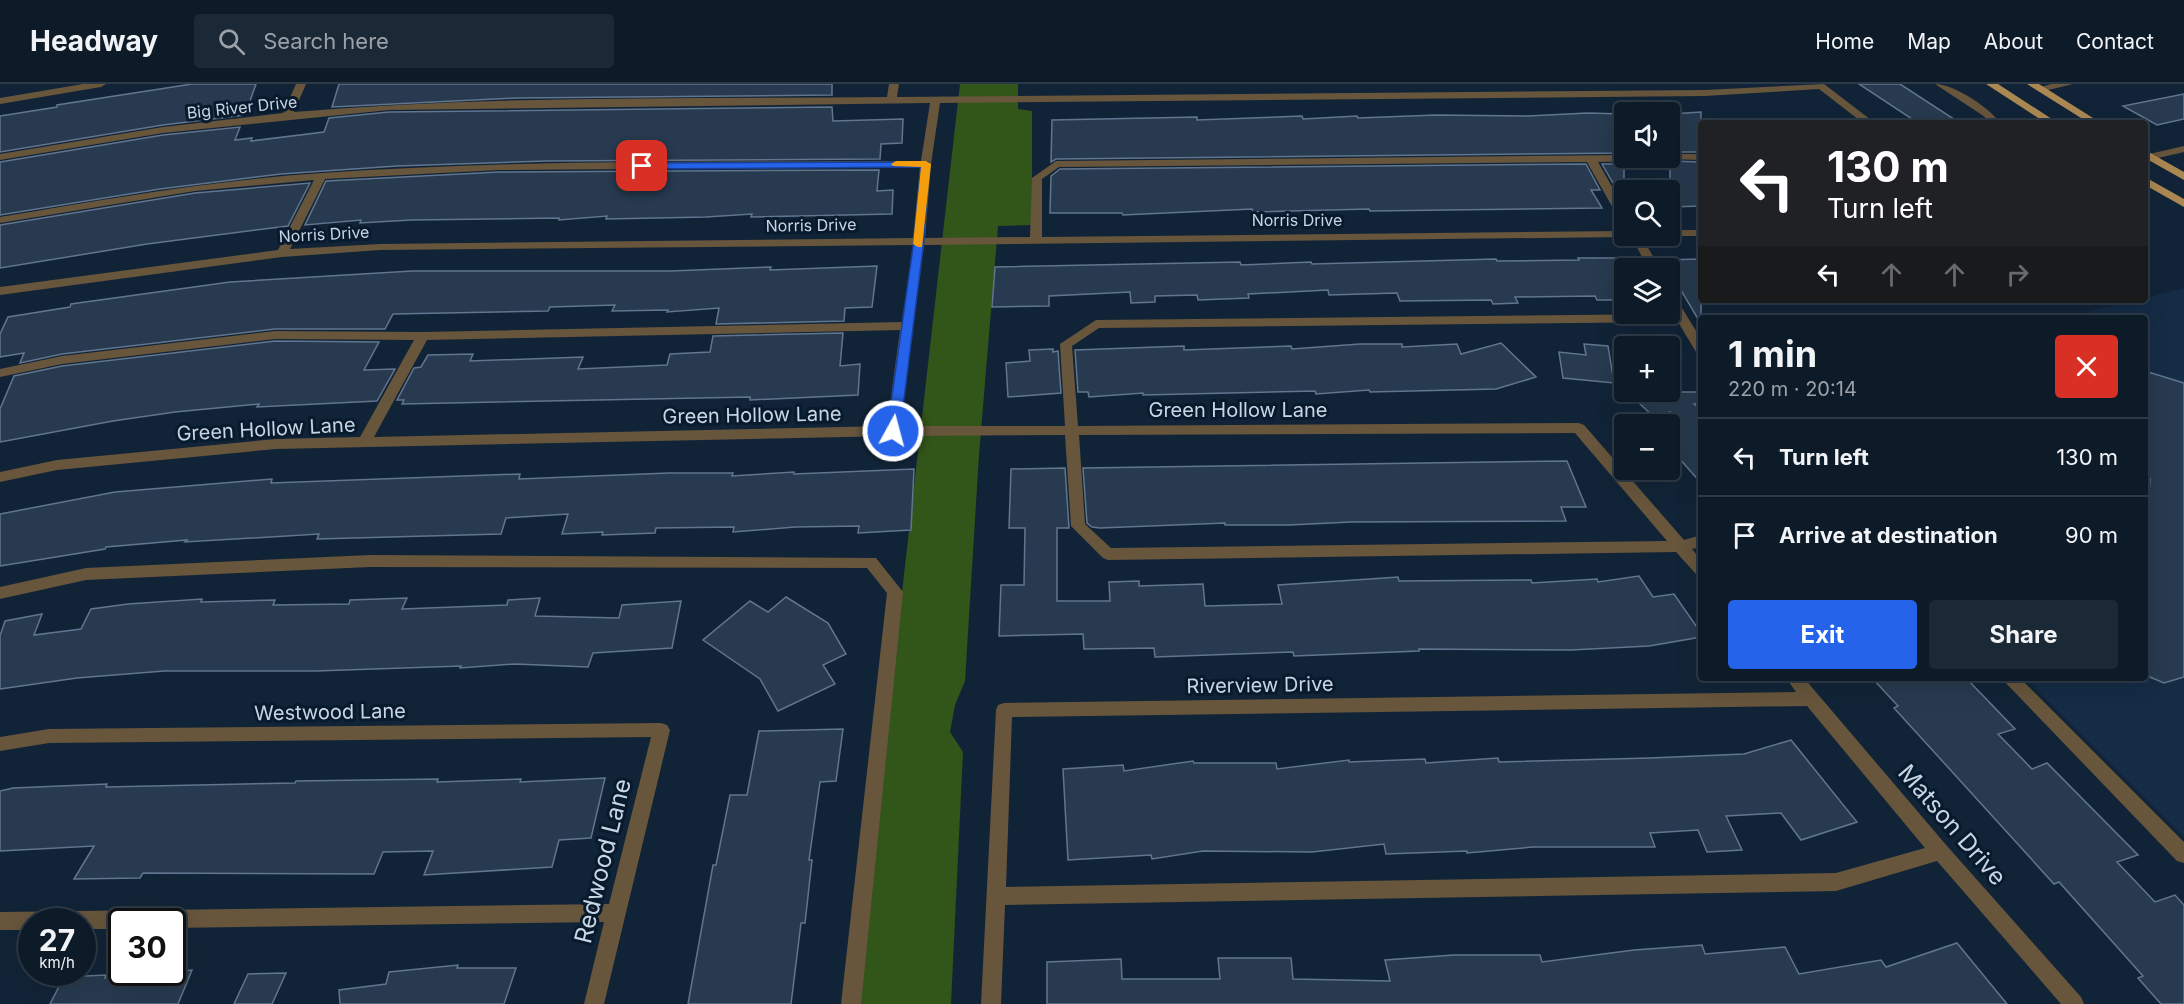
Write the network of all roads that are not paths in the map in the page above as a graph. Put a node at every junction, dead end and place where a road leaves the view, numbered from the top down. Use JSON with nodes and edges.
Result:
{"nodes":[{"id":1,"x":101,"y":84,"type":"edge"},
{"id":2,"x":301,"y":84,"type":"edge"},
{"id":3,"x":894,"y":84,"type":"edge"},
{"id":4,"x":1078,"y":84,"type":"edge"},
{"id":5,"x":1332,"y":84,"type":"edge"},
{"id":6,"x":1456,"y":84,"type":"edge"},
{"id":7,"x":1570,"y":84,"type":"edge"},
{"id":8,"x":1696,"y":84,"type":"edge"},
{"id":9,"x":1940,"y":84,"type":"edge"},
{"id":10,"x":1991,"y":84,"type":"edge"},
{"id":11,"x":2068,"y":84,"type":"edge"},
{"id":12,"x":1819,"y":85,"type":"edge"},
{"id":13,"x":2036,"y":86,"type":"edge"},
{"id":14,"x":1577,"y":93,"type":"junction"},
{"id":15,"x":1705,"y":93,"type":"junction"},
{"id":16,"x":1464,"y":96,"type":"junction"},
{"id":17,"x":1338,"y":97,"type":"junction"},
{"id":18,"x":1078,"y":98,"type":"junction"},
{"id":19,"x":936,"y":99,"type":"junction"},
{"id":20,"x":892,"y":100,"type":"junction"},
{"id":21,"x":0,"y":102,"type":"edge"},
{"id":22,"x":287,"y":117,"type":"junction"},
{"id":23,"x":1866,"y":120,"type":"edge"},
{"id":24,"x":1992,"y":120,"type":"edge"},
{"id":25,"x":2049,"y":120,"type":"edge"},
{"id":26,"x":2091,"y":120,"type":"edge"},
{"id":27,"x":2184,"y":149,"type":"edge"},
{"id":28,"x":2148,"y":156,"type":"edge"},
{"id":29,"x":0,"y":157,"type":"edge"},
{"id":30,"x":1680,"y":157,"type":"edge"},
{"id":31,"x":1698,"y":157,"type":"edge"},
{"id":32,"x":2148,"y":157,"type":"edge"},
{"id":33,"x":1591,"y":159,"type":"junction"},
{"id":34,"x":1614,"y":159,"type":"edge"},
{"id":35,"x":926,"y":164,"type":"junction"},
{"id":36,"x":321,"y":176,"type":"junction"},
{"id":37,"x":2184,"y":177,"type":"edge"},
{"id":38,"x":2148,"y":182,"type":"edge"},
{"id":39,"x":1614,"y":199,"type":"edge"},
{"id":40,"x":2184,"y":204,"type":"edge"},
{"id":41,"x":0,"y":220,"type":"edge"},
{"id":42,"x":1680,"y":233,"type":"edge"},
{"id":43,"x":1698,"y":233,"type":"edge"},
{"id":44,"x":1614,"y":234,"type":"edge"},
{"id":45,"x":1036,"y":239,"type":"junction"},
{"id":46,"x":919,"y":240,"type":"junction"},
{"id":47,"x":282,"y":252,"type":"junction"},
{"id":48,"x":0,"y":291,"type":"edge"},
{"id":49,"x":1681,"y":318,"type":"joint"},
{"id":50,"x":907,"y":326,"type":"junction"},
{"id":51,"x":423,"y":336,"type":"junction"},
{"id":52,"x":1698,"y":344,"type":"edge"},
{"id":53,"x":0,"y":374,"type":"edge"},
{"id":54,"x":1073,"y":430,"type":"junction"},
{"id":55,"x":893,"y":431,"type":"junction"},
{"id":56,"x":364,"y":443,"type":"junction"},
{"id":57,"x":0,"y":477,"type":"edge"},
{"id":58,"x":1698,"y":541,"type":"edge"},
{"id":59,"x":1680,"y":546,"type":"junction"},
{"id":60,"x":1698,"y":567,"type":"edge"},
{"id":61,"x":0,"y":593,"type":"edge"},
{"id":62,"x":1796,"y":681,"type":"edge"},
{"id":63,"x":2012,"y":681,"type":"edge"},
{"id":64,"x":1811,"y":699,"type":"junction"},
{"id":65,"x":662,"y":730,"type":"joint"},
{"id":66,"x":0,"y":744,"type":"edge"},
{"id":67,"x":1940,"y":852,"type":"junction"},
{"id":68,"x":2184,"y":855,"type":"edge"},
{"id":69,"x":994,"y":896,"type":"junction"},
{"id":70,"x":616,"y":913,"type":"junction"},
{"id":71,"x":0,"y":921,"type":"edge"},
{"id":72,"x":594,"y":1004,"type":"edge"},
{"id":73,"x":851,"y":1004,"type":"edge"},
{"id":74,"x":991,"y":1004,"type":"edge"},
{"id":75,"x":2074,"y":1004,"type":"edge"}],
"edges":[{"from":1,"to":21,"type":"street"},
{"from":2,"to":22,"type":"street"},
{"from":3,"to":20,"type":"street"},
{"from":4,"to":18,"type":"street"},
{"from":5,"to":17,"type":"street"},
{"from":6,"to":16,"type":"street"},
{"from":7,"to":14,"type":"street"},
{"from":8,"to":15,"type":"street"},
{"from":9,"to":24,"type":"street"},
{"from":10,"to":25,"type":"main road"},
{"from":11,"to":13,"type":"street"},
{"from":12,"to":15,"type":"street","name":"Big River Drive"},
{"from":12,"to":23,"type":"street"},
{"from":13,"to":26,"type":"main road"},
{"from":14,"to":15,"type":"street","name":"Big River Drive"},
{"from":14,"to":16,"type":"street","name":"Big River Drive"},
{"from":16,"to":17,"type":"street","name":"Big River Drive"},
{"from":17,"to":18,"type":"street","name":"Big River Drive"},
{"from":18,"to":19,"type":"street","name":"Big River Drive"},
{"from":19,"to":20,"type":"street","name":"Big River Drive"},
{"from":19,"to":35,"type":"street"},
{"from":20,"to":22,"type":"street","name":"Big River Drive"},
{"from":22,"to":29,"type":"street","name":"Big River Drive"},
{"from":27,"to":28,"type":"street"},
{"from":30,"to":31,"type":"street"},
{"from":32,"to":37,"type":"main road"},
{"from":33,"to":34,"type":"street"},
{"from":33,"to":39,"type":"street"},
{"from":33,"to":45,"type":"street"},
{"from":35,"to":36,"type":"street"},
{"from":35,"to":46,"type":"street"},
{"from":36,"to":41,"type":"street"},
{"from":36,"to":47,"type":"street"},
{"from":38,"to":40,"type":"main road"},
{"from":42,"to":43,"type":"street"},
{"from":44,"to":45,"type":"street","name":"Norris Drive"},
{"from":45,"to":46,"type":"street","name":"Norris Drive"},
{"from":46,"to":47,"type":"street","name":"Norris Drive"},
{"from":46,"to":50,"type":"street"},
{"from":47,"to":48,"type":"street","name":"Norris Drive"},
{"from":49,"to":52,"type":"street"},
{"from":49,"to":54,"type":"street"},
{"from":50,"to":51,"type":"street"},
{"from":50,"to":55,"type":"street"},
{"from":51,"to":53,"type":"street"},
{"from":51,"to":56,"type":"street"},
{"from":54,"to":55,"type":"street","name":"Green Hollow Lane"},
{"from":54,"to":59,"type":"street","name":"Green Hollow Lane"},
{"from":54,"to":59,"type":"street"},
{"from":55,"to":56,"type":"street","name":"Green Hollow Lane"},
{"from":56,"to":57,"type":"street","name":"Green Hollow Lane"},
{"from":58,"to":59,"type":"street"},
{"from":59,"to":60,"type":"street"},
{"from":61,"to":73,"type":"street"},
{"from":62,"to":64,"type":"street","name":"Matson Drive"},
{"from":63,"to":68,"type":"street"},
{"from":64,"to":67,"type":"street","name":"Matson Drive"},
{"from":64,"to":69,"type":"street","name":"Riverview Drive"},
{"from":65,"to":66,"type":"street","name":"Westwood Lane"},
{"from":65,"to":70,"type":"street","name":"Redwood Lane"},
{"from":67,"to":69,"type":"street"},
{"from":67,"to":75,"type":"street","name":"Matson Drive"},
{"from":69,"to":74,"type":"street","name":"Riverview Drive"},
{"from":70,"to":71,"type":"street"},
{"from":70,"to":72,"type":"street","name":"Redwood Lane"}]}
